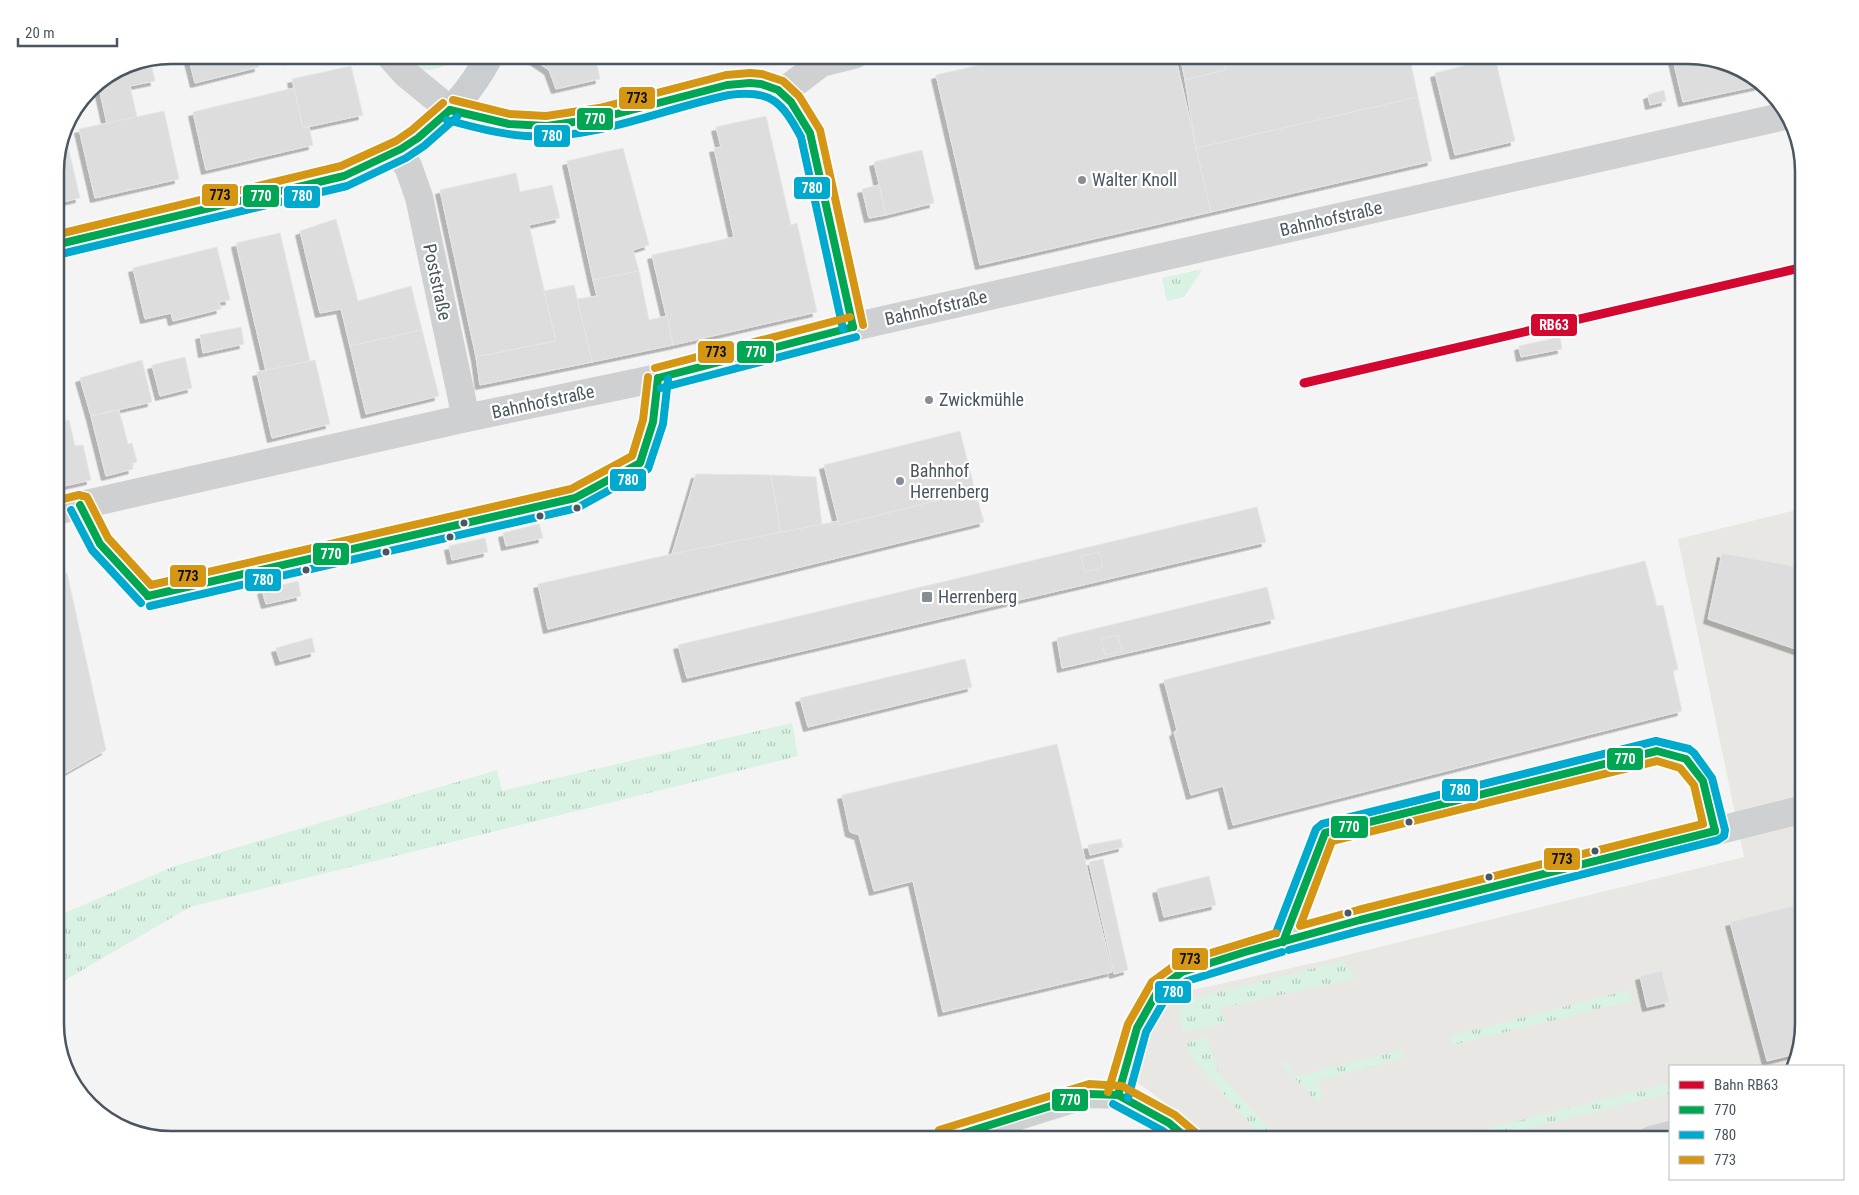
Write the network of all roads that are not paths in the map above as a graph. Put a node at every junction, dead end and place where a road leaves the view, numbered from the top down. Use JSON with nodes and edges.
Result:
{"nodes":[{"id":1,"x":397,"y":64,"type":"edge"},
{"id":2,"x":485,"y":64,"type":"edge"},
{"id":3,"x":819,"y":64,"type":"edge"},
{"id":4,"x":783,"y":92,"type":"junction"},
{"id":5,"x":450,"y":110,"type":"junction"},
{"id":6,"x":1780,"y":117,"type":"edge"},
{"id":7,"x":395,"y":151,"type":"junction"},
{"id":8,"x":64,"y":243,"type":"edge"},
{"id":9,"x":853,"y":327,"type":"junction"},
{"id":10,"x":466,"y":418,"type":"junction"},
{"id":11,"x":64,"y":509,"type":"edge"},
{"id":12,"x":1795,"y":811,"type":"edge"},
{"id":13,"x":1118,"y":1095,"type":"junction"},
{"id":14,"x":971,"y":1131,"type":"edge"},
{"id":15,"x":1178,"y":1131,"type":"edge"}],
"edges":[{"from":1,"to":5,"type":"street"},
{"from":2,"to":5,"type":"main road"},
{"from":3,"to":4,"type":"street"},
{"from":4,"to":5,"type":"street"},
{"from":4,"to":9,"type":"street"},
{"from":5,"to":7,"type":"main road"},
{"from":6,"to":9,"type":"street","name":"Bahnhofstraße"},
{"from":7,"to":8,"type":"main road"},
{"from":7,"to":10,"type":"street","name":"Poststraße"},
{"from":9,"to":10,"type":"street","name":"Bahnhofstraße"},
{"from":10,"to":11,"type":"street","name":"Bahnhofstraße"},
{"from":12,"to":13,"type":"street"},
{"from":13,"to":14,"type":"street"},
{"from":13,"to":15,"type":"street"}]}
